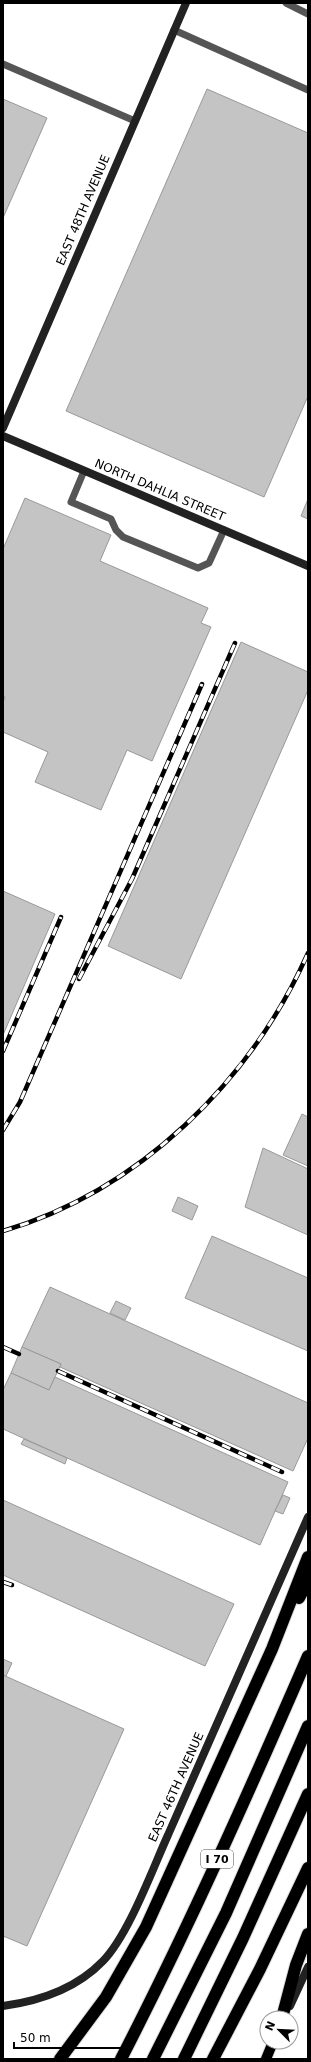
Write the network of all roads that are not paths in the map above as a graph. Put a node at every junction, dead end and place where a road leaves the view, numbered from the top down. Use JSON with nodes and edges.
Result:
{"nodes":[{"id":1,"x":186,"y":3,"type":"edge"},
{"id":2,"x":286,"y":3,"type":"edge"},
{"id":3,"x":308,"y":14,"type":"edge"},
{"id":4,"x":174,"y":30,"type":"junction"},
{"id":5,"x":3,"y":64,"type":"edge"},
{"id":6,"x":308,"y":90,"type":"edge"},
{"id":7,"x":135,"y":121,"type":"junction"},
{"id":8,"x":3,"y":428,"type":"edge"},
{"id":9,"x":3,"y":436,"type":"edge"},
{"id":10,"x":84,"y":470,"type":"junction"},
{"id":11,"x":224,"y":530,"type":"junction"},
{"id":12,"x":308,"y":566,"type":"edge"},
{"id":13,"x":308,"y":1517,"type":"edge"},
{"id":14,"x":308,"y":1557,"type":"edge"},
{"id":15,"x":308,"y":1581,"type":"edge"},
{"id":16,"x":272,"y":1649,"type":"junction"},
{"id":17,"x":308,"y":1656,"type":"edge"},
{"id":18,"x":308,"y":1726,"type":"edge"},
{"id":19,"x":308,"y":1794,"type":"edge"},
{"id":20,"x":308,"y":1868,"type":"edge"},
{"id":21,"x":308,"y":1934,"type":"edge"},
{"id":22,"x":308,"y":1967,"type":"edge"},
{"id":23,"x":3,"y":2006,"type":"edge"},
{"id":24,"x":285,"y":2010,"type":"edge"},
{"id":25,"x":287,"y":2010,"type":"edge"},
{"id":26,"x":60,"y":2059,"type":"edge"},
{"id":27,"x":121,"y":2059,"type":"edge"},
{"id":28,"x":153,"y":2059,"type":"edge"},
{"id":29,"x":184,"y":2059,"type":"edge"},
{"id":30,"x":212,"y":2059,"type":"edge"}],
"edges":[{"from":1,"to":4,"type":"street","name":"EAST 48TH AVENUE"},
{"from":2,"to":3,"type":"lane"},
{"from":4,"to":6,"type":"lane"},
{"from":4,"to":7,"type":"street","name":"EAST 48TH AVENUE"},
{"from":5,"to":7,"type":"lane"},
{"from":7,"to":8,"type":"street","name":"EAST 48TH AVENUE"},
{"from":9,"to":10,"type":"street","name":"NORTH DAHLIA STREET"},
{"from":10,"to":11,"type":"street","name":"NORTH DAHLIA STREET"},
{"from":10,"to":11,"type":"lane"},
{"from":11,"to":12,"type":"street","name":"NORTH DAHLIA STREET"},
{"from":13,"to":23,"type":"street","name":"EAST 46TH AVENUE"},
{"from":14,"to":16,"type":"highway"},
{"from":15,"to":16,"type":"highway"},
{"from":16,"to":26,"type":"highway"},
{"from":17,"to":27,"type":"highway","number":"I 70"},
{"from":18,"to":28,"type":"highway"},
{"from":19,"to":29,"type":"highway"},
{"from":20,"to":30,"type":"highway"},
{"from":21,"to":24,"type":"highway"},
{"from":22,"to":25,"type":"street"}]}
